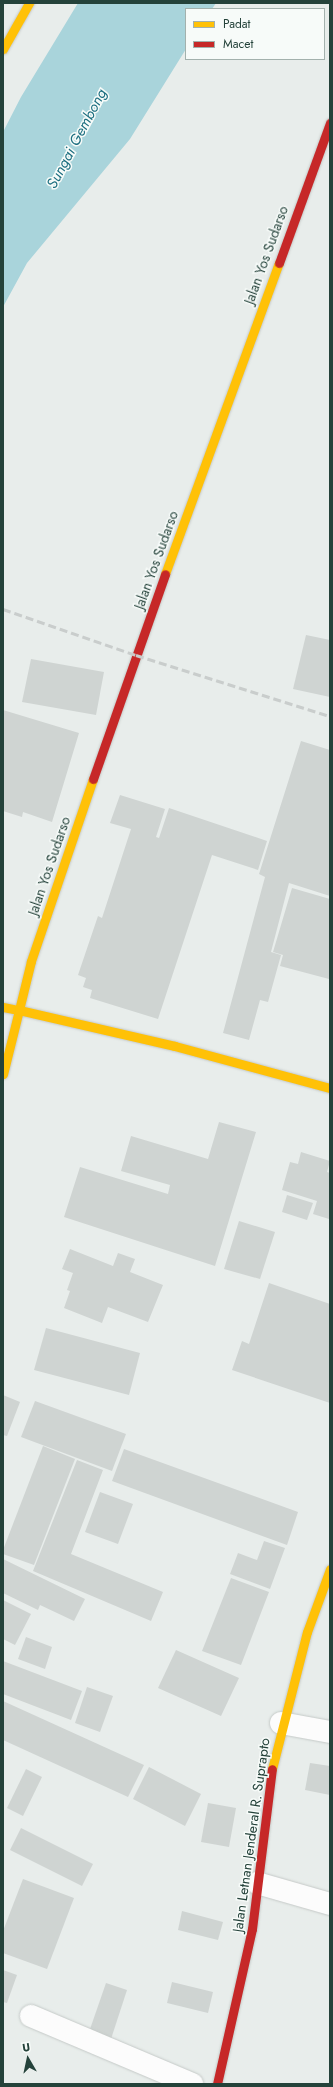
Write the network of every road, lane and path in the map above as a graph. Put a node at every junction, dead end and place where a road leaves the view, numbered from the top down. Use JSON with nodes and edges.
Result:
{"nodes":[{"id":1,"x":29,"y":3,"type":"edge"},
{"id":2,"x":3,"y":49,"type":"edge"},
{"id":3,"x":330,"y":123,"type":"edge"},
{"id":4,"x":3,"y":1007,"type":"edge"},
{"id":5,"x":19,"y":1010,"type":"junction"},
{"id":6,"x":3,"y":1074,"type":"edge"},
{"id":7,"x":330,"y":1088,"type":"edge"},
{"id":8,"x":330,"y":1569,"type":"edge"},
{"id":9,"x":326,"y":1592,"type":"edge"},
{"id":10,"x":281,"y":1723,"type":"junction"},
{"id":11,"x":330,"y":1732,"type":"edge"},
{"id":12,"x":257,"y":1883,"type":"junction"},
{"id":13,"x":330,"y":1904,"type":"edge"},
{"id":14,"x":31,"y":2016,"type":"dead end"},
{"id":15,"x":192,"y":2084,"type":"edge"},
{"id":16,"x":217,"y":2084,"type":"edge"}],
"edges":[{"from":1,"to":2,"type":"main road"},
{"from":3,"to":5,"type":"main road","name":"Jalan Yos Sudarso"},
{"from":4,"to":5,"type":"main road"},
{"from":5,"to":6,"type":"main road","name":"Jalan Yos Sudarso"},
{"from":5,"to":7,"type":"main road"},
{"from":8,"to":9,"type":"main road","name":"Jalan Letnan Jenderal R. Suprapto"},
{"from":9,"to":10,"type":"main road","name":"Jalan Letnan Jenderal R. Suprapto"},
{"from":10,"to":11,"type":"street"},
{"from":10,"to":12,"type":"main road","name":"Jalan Letnan Jenderal R. Suprapto"},
{"from":12,"to":13,"type":"street"},
{"from":12,"to":16,"type":"main road","name":"Jalan Letnan Jenderal R. Suprapto"},
{"from":14,"to":15,"type":"street"}]}
